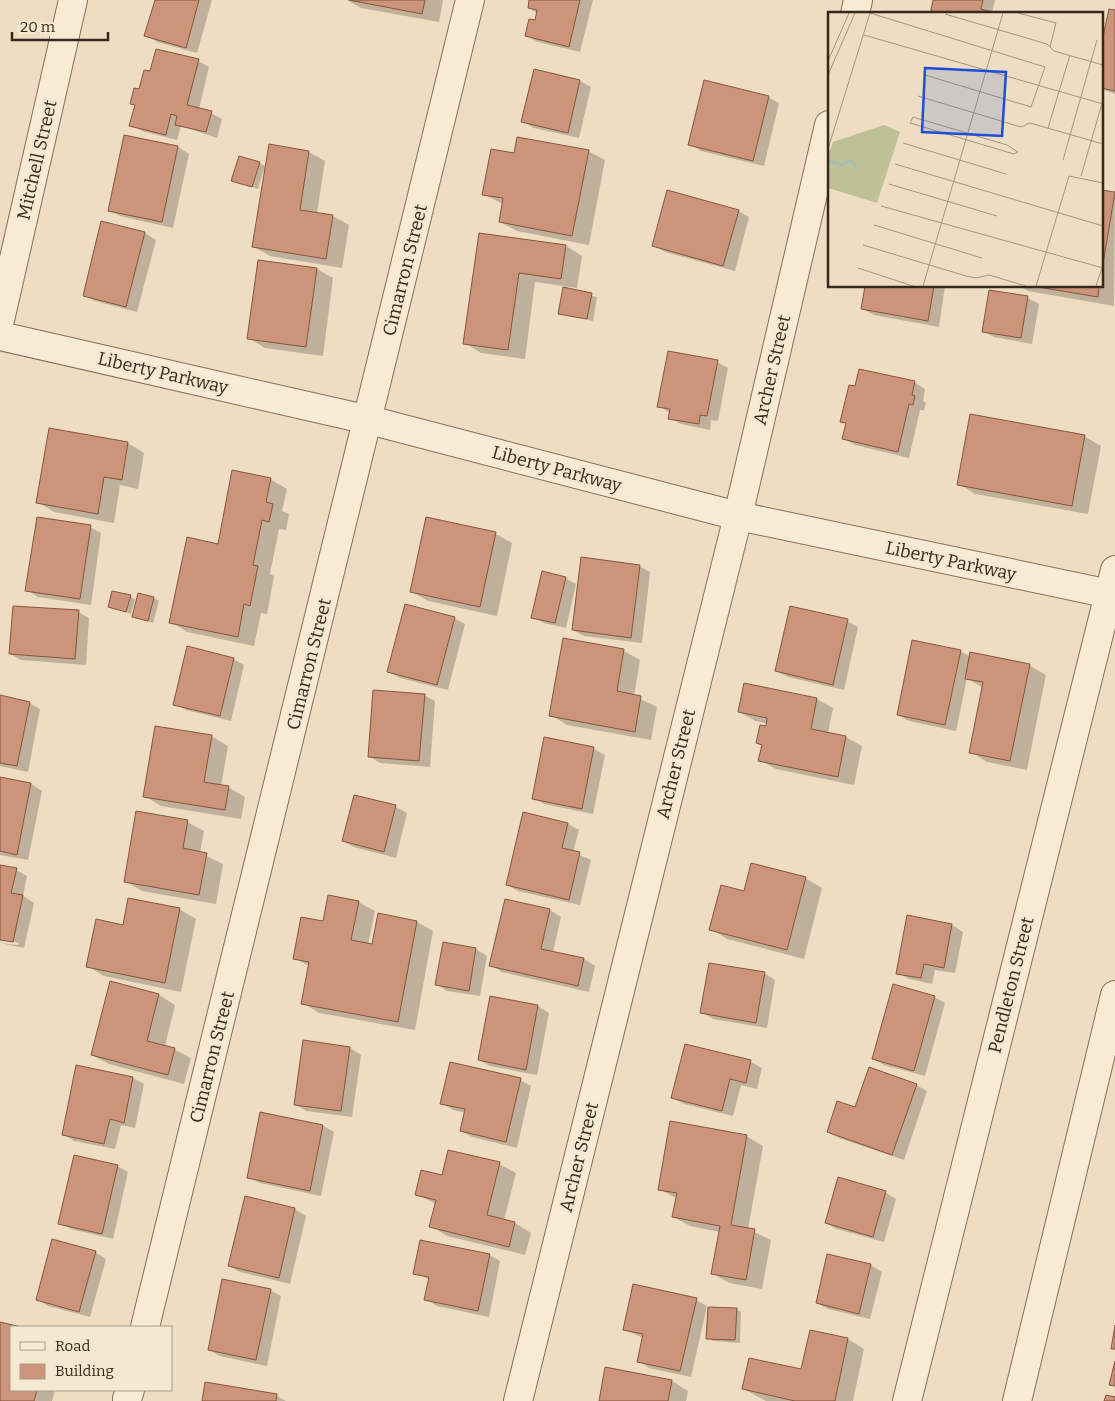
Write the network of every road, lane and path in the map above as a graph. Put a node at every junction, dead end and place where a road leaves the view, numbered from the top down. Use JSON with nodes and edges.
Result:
{"nodes":[{"id":1,"x":73,"y":0,"type":"edge"},
{"id":2,"x":470,"y":0,"type":"edge"},
{"id":3,"x":828,"y":129,"type":"edge"},
{"id":4,"x":0,"y":320,"type":"edge"},
{"id":5,"x":0,"y":336,"type":"edge"},
{"id":6,"x":369,"y":420,"type":"junction"},
{"id":7,"x":738,"y":516,"type":"junction"},
{"id":8,"x":1113,"y":586,"type":"edge"},
{"id":9,"x":1115,"y":996,"type":"edge"},
{"id":10,"x":145,"y":1326,"type":"edge"},
{"id":11,"x":518,"y":1401,"type":"edge"},
{"id":12,"x":907,"y":1401,"type":"edge"},
{"id":13,"x":1017,"y":1401,"type":"edge"}],
"edges":[{"from":1,"to":4,"type":"street","name":"Mitchell Street"},
{"from":2,"to":6,"type":"street","name":"Cimarron Street"},
{"from":3,"to":7,"type":"street","name":"Archer Street"},
{"from":5,"to":6,"type":"street","name":"Liberty Parkway"},
{"from":6,"to":7,"type":"street","name":"Liberty Parkway"},
{"from":6,"to":10,"type":"street","name":"Cimarron Street"},
{"from":7,"to":8,"type":"street","name":"Liberty Parkway"},
{"from":7,"to":11,"type":"street","name":"Archer Street"},
{"from":8,"to":12,"type":"street","name":"Pendleton Street"},
{"from":9,"to":13,"type":"street"}]}
